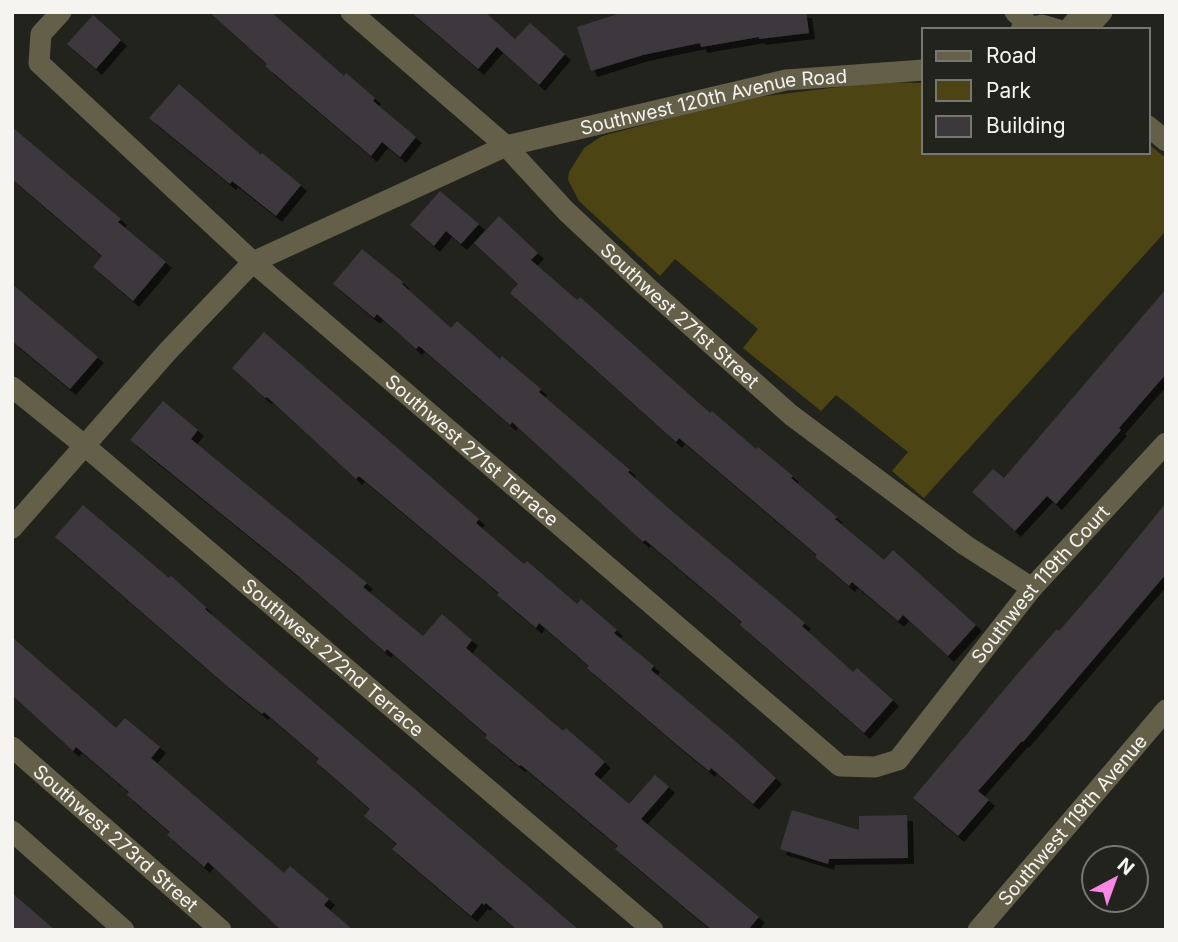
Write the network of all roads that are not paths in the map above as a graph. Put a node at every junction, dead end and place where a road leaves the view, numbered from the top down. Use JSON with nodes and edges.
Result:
{"nodes":[{"id":1,"x":61,"y":12,"type":"edge"},
{"id":2,"x":351,"y":12,"type":"edge"},
{"id":3,"x":1083,"y":12,"type":"edge"},
{"id":4,"x":1102,"y":12,"type":"edge"},
{"id":5,"x":1022,"y":23,"type":"edge"},
{"id":6,"x":1052,"y":28,"type":"edge"},
{"id":7,"x":1070,"y":28,"type":"edge"},
{"id":8,"x":1088,"y":28,"type":"edge"},
{"id":9,"x":922,"y":70,"type":"edge"},
{"id":10,"x":1150,"y":128,"type":"edge"},
{"id":11,"x":1166,"y":141,"type":"edge"},
{"id":12,"x":506,"y":146,"type":"junction"},
{"id":13,"x":253,"y":262,"type":"junction"},
{"id":14,"x":12,"y":387,"type":"edge"},
{"id":15,"x":1166,"y":443,"type":"edge"},
{"id":16,"x":85,"y":446,"type":"junction"},
{"id":17,"x":12,"y":528,"type":"edge"},
{"id":18,"x":1032,"y":588,"type":"junction"},
{"id":19,"x":1166,"y":710,"type":"edge"},
{"id":20,"x":921,"y":730,"type":"joint"},
{"id":21,"x":12,"y":747,"type":"edge"},
{"id":22,"x":12,"y":831,"type":"edge"},
{"id":23,"x":124,"y":930,"type":"edge"},
{"id":24,"x":221,"y":930,"type":"edge"},
{"id":25,"x":653,"y":930,"type":"edge"},
{"id":26,"x":978,"y":930,"type":"edge"}],
"edges":[{"from":1,"to":13,"type":"street","name":"Southwest 271st Terrace"},
{"from":2,"to":12,"type":"street","name":"Southwest 271st Street"},
{"from":3,"to":7,"type":"street"},
{"from":4,"to":8,"type":"street"},
{"from":5,"to":6,"type":"street"},
{"from":9,"to":12,"type":"street","name":"Southwest 120th Avenue Road"},
{"from":10,"to":11,"type":"street"},
{"from":12,"to":13,"type":"street","name":"Southwest 120th Avenue Road"},
{"from":12,"to":18,"type":"street","name":"Southwest 271st Street"},
{"from":13,"to":16,"type":"street"},
{"from":13,"to":20,"type":"street","name":"Southwest 271st Terrace"},
{"from":14,"to":16,"type":"street","name":"Southwest 272nd Terrace"},
{"from":15,"to":18,"type":"street","name":"Southwest 119th Court"},
{"from":16,"to":17,"type":"street"},
{"from":16,"to":25,"type":"street","name":"Southwest 272nd Terrace"},
{"from":18,"to":20,"type":"street","name":"Southwest 119th Court"},
{"from":19,"to":26,"type":"street","name":"Southwest 119th Avenue"},
{"from":21,"to":24,"type":"street","name":"Southwest 273rd Street"},
{"from":22,"to":23,"type":"street"}]}
